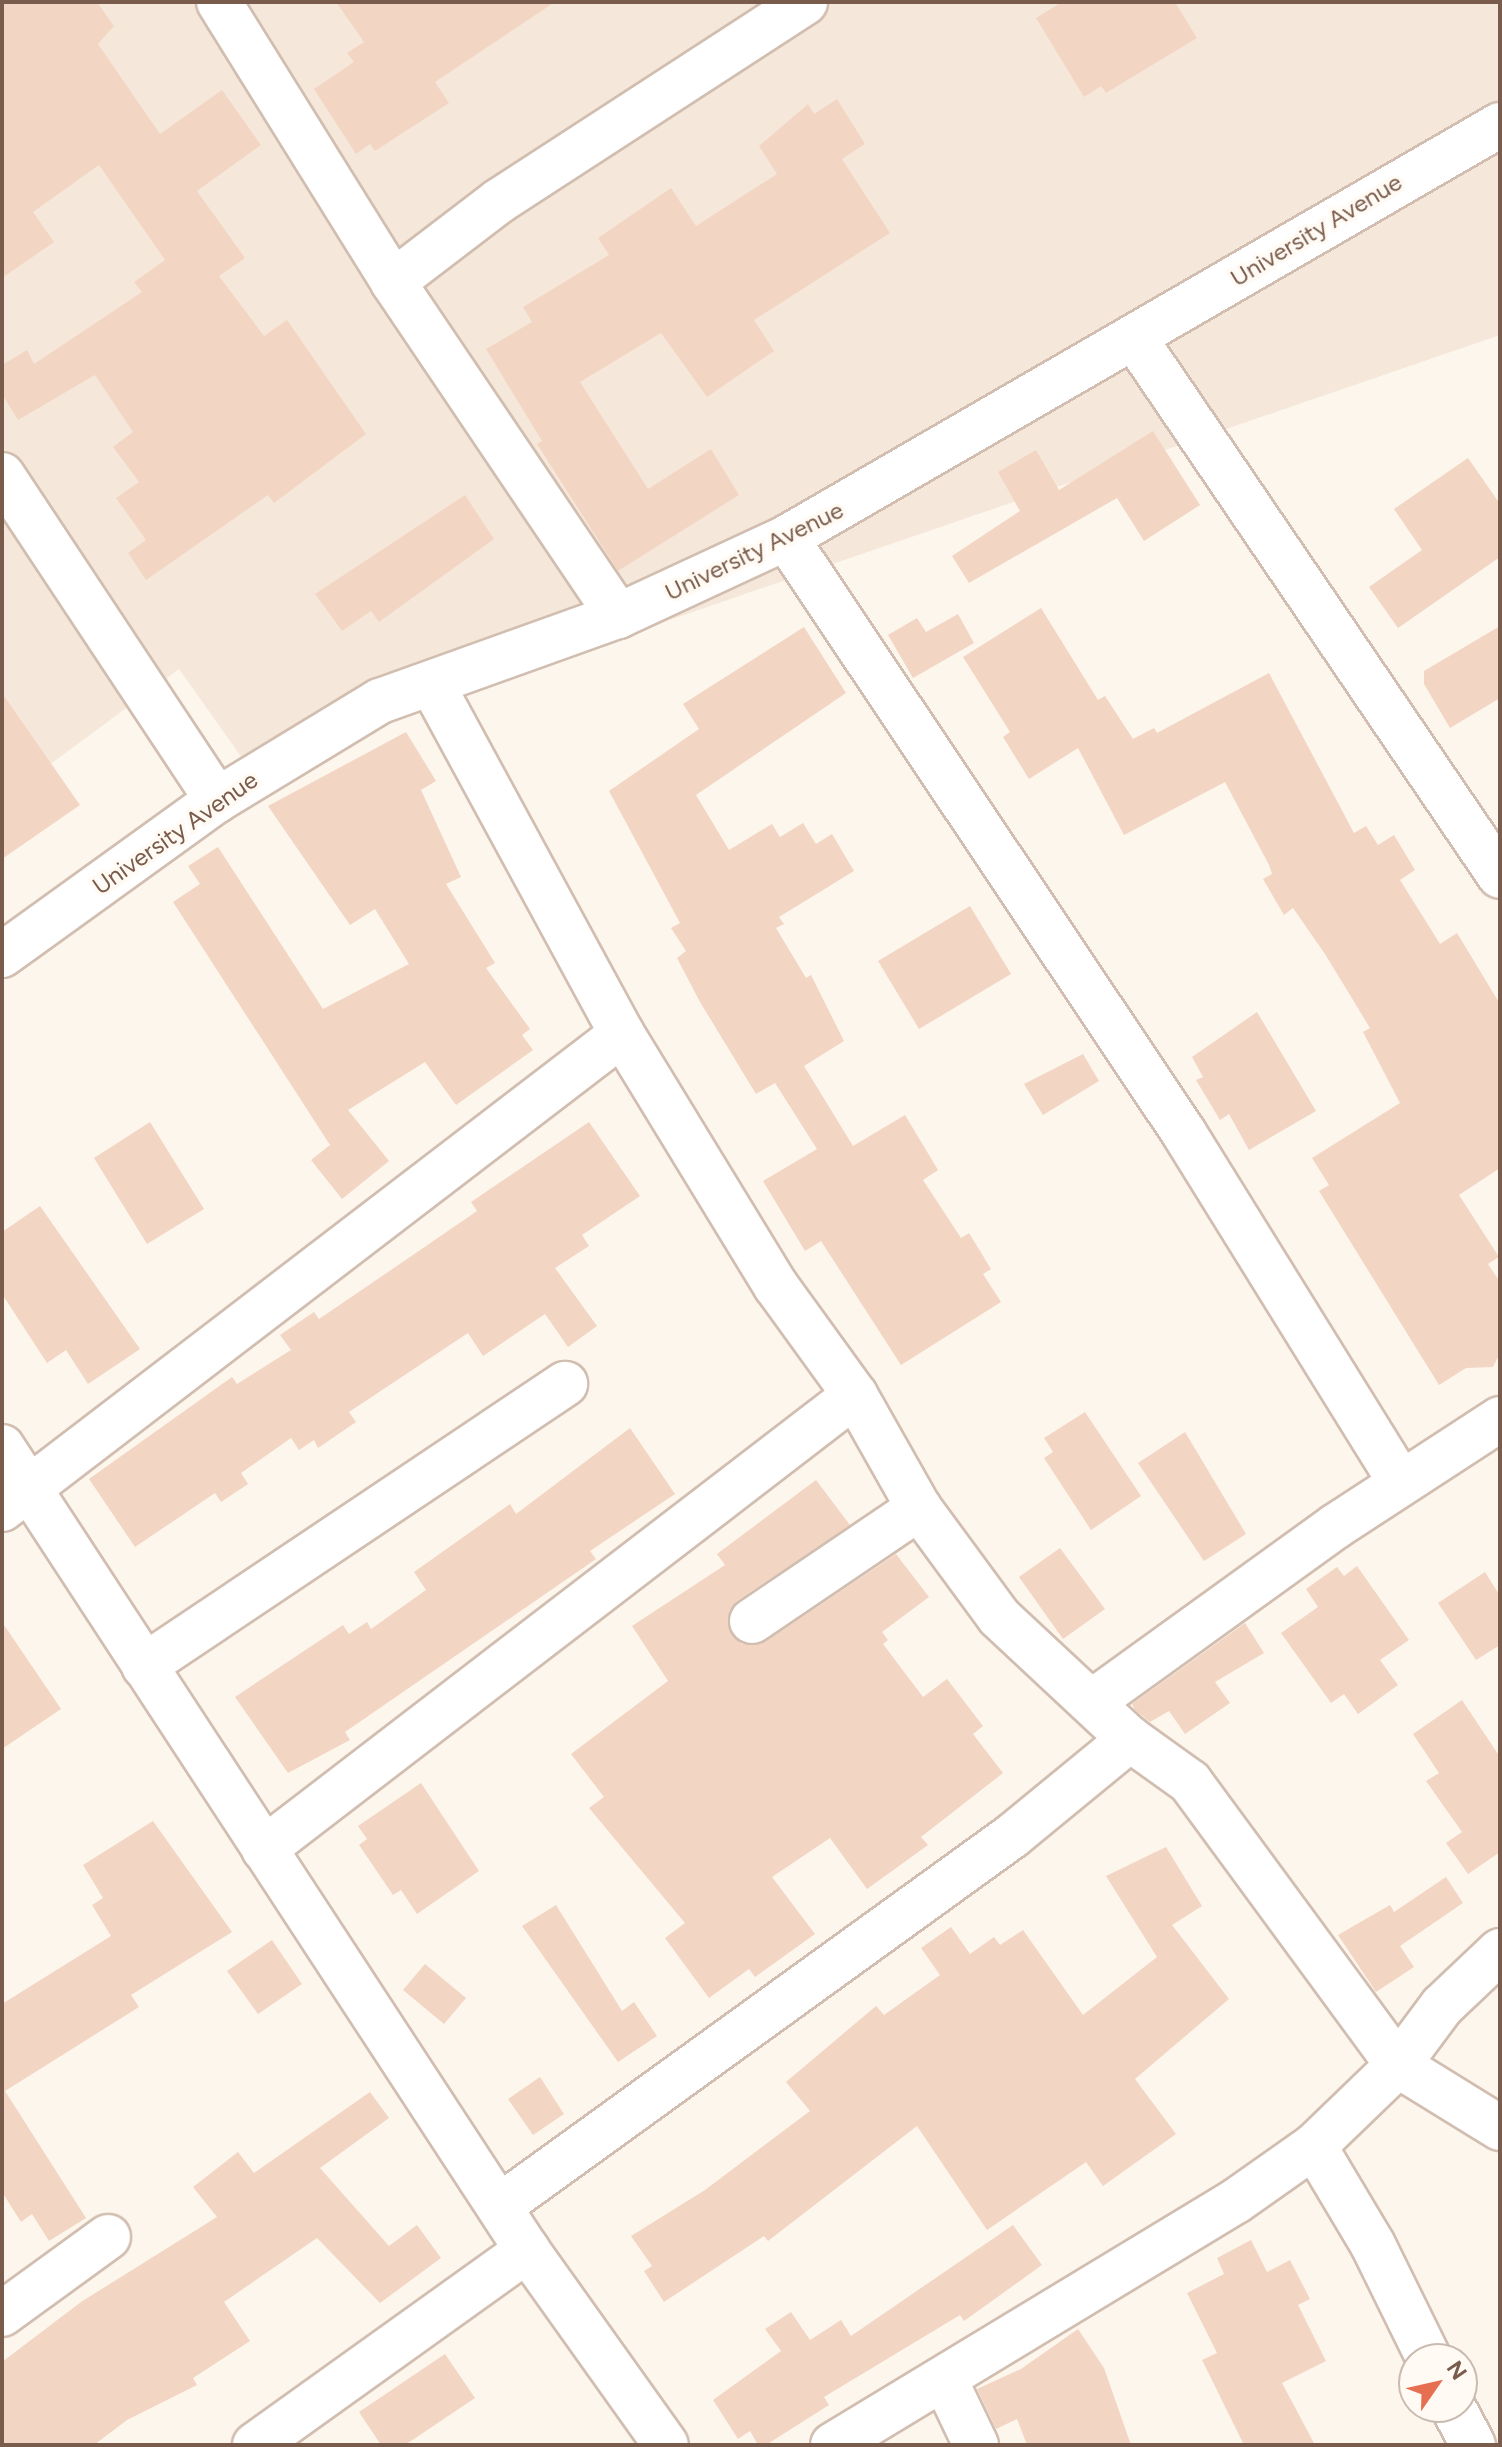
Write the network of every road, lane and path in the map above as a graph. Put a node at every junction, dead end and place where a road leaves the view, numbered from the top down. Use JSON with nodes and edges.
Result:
{"nodes":[{"id":1,"x":219,"y":2,"type":"edge"},
{"id":2,"x":805,"y":2,"type":"edge"},
{"id":3,"x":1500,"y":125,"type":"edge"},
{"id":4,"x":393,"y":282,"type":"junction"},
{"id":5,"x":1135,"y":339,"type":"junction"},
{"id":6,"x":2,"y":475,"type":"edge"},
{"id":7,"x":786,"y":538,"type":"junction"},
{"id":8,"x":618,"y":616,"type":"junction"},
{"id":9,"x":433,"y":686,"type":"junction"},
{"id":10,"x":217,"y":800,"type":"junction"},
{"id":11,"x":1500,"y":876,"type":"edge"},
{"id":12,"x":2,"y":955,"type":"edge"},
{"id":13,"x":622,"y":1034,"type":"junction"},
{"id":14,"x":565,"y":1384,"type":"dead end"},
{"id":15,"x":855,"y":1395,"type":"junction"},
{"id":16,"x":1500,"y":1419,"type":"edge"},
{"id":17,"x":2,"y":1447,"type":"edge"},
{"id":18,"x":1400,"y":1482,"type":"junction"},
{"id":19,"x":15,"y":1498,"type":"edge"},
{"id":20,"x":919,"y":1508,"type":"junction"},
{"id":21,"x":752,"y":1621,"type":"dead end"},
{"id":22,"x":144,"y":1666,"type":"junction"},
{"id":23,"x":1092,"y":1702,"type":"junction"},
{"id":24,"x":1130,"y":1739,"type":"junction"},
{"id":25,"x":264,"y":1849,"type":"junction"},
{"id":26,"x":1500,"y":1951,"type":"edge"},
{"id":27,"x":1398,"y":2065,"type":"junction"},
{"id":28,"x":1500,"y":2128,"type":"edge"},
{"id":29,"x":1314,"y":2146,"type":"junction"},
{"id":30,"x":500,"y":2206,"type":"junction"},
{"id":31,"x":108,"y":2237,"type":"dead end"},
{"id":32,"x":527,"y":2250,"type":"junction"},
{"id":33,"x":2,"y":2314,"type":"edge"},
{"id":34,"x":1421,"y":2343,"type":"edge"},
{"id":35,"x":945,"y":2380,"type":"junction"},
{"id":36,"x":1461,"y":2423,"type":"edge"},
{"id":37,"x":255,"y":2445,"type":"edge"},
{"id":38,"x":666,"y":2445,"type":"edge"},
{"id":39,"x":833,"y":2445,"type":"edge"},
{"id":40,"x":976,"y":2445,"type":"edge"},
{"id":41,"x":1473,"y":2445,"type":"edge"}],
"edges":[{"from":1,"to":4,"type":"street"},
{"from":2,"to":4,"type":"street"},
{"from":3,"to":5,"type":"street","name":"University Avenue"},
{"from":4,"to":8,"type":"street"},
{"from":5,"to":7,"type":"street","name":"University Avenue"},
{"from":5,"to":11,"type":"street"},
{"from":6,"to":10,"type":"street"},
{"from":7,"to":8,"type":"street","name":"University Avenue"},
{"from":7,"to":18,"type":"street"},
{"from":8,"to":9,"type":"street","name":"University Avenue"},
{"from":9,"to":10,"type":"street","name":"University Avenue"},
{"from":9,"to":13,"type":"street"},
{"from":10,"to":12,"type":"street","name":"University Avenue"},
{"from":13,"to":15,"type":"street"},
{"from":13,"to":19,"type":"street"},
{"from":14,"to":22,"type":"street"},
{"from":15,"to":20,"type":"street"},
{"from":15,"to":25,"type":"street"},
{"from":16,"to":18,"type":"street"},
{"from":17,"to":19,"type":"street"},
{"from":18,"to":23,"type":"street"},
{"from":19,"to":22,"type":"street"},
{"from":20,"to":21,"type":"street"},
{"from":20,"to":23,"type":"street"},
{"from":22,"to":25,"type":"street"},
{"from":23,"to":24,"type":"street"},
{"from":24,"to":27,"type":"street"},
{"from":24,"to":30,"type":"street"},
{"from":25,"to":30,"type":"street"},
{"from":26,"to":27,"type":"street"},
{"from":27,"to":28,"type":"street"},
{"from":27,"to":29,"type":"street"},
{"from":29,"to":34,"type":"street"},
{"from":29,"to":35,"type":"street"},
{"from":30,"to":32,"type":"street"},
{"from":31,"to":33,"type":"street"},
{"from":32,"to":37,"type":"street"},
{"from":32,"to":38,"type":"street"},
{"from":35,"to":39,"type":"street"},
{"from":35,"to":40,"type":"street"},
{"from":36,"to":41,"type":"street"}]}
